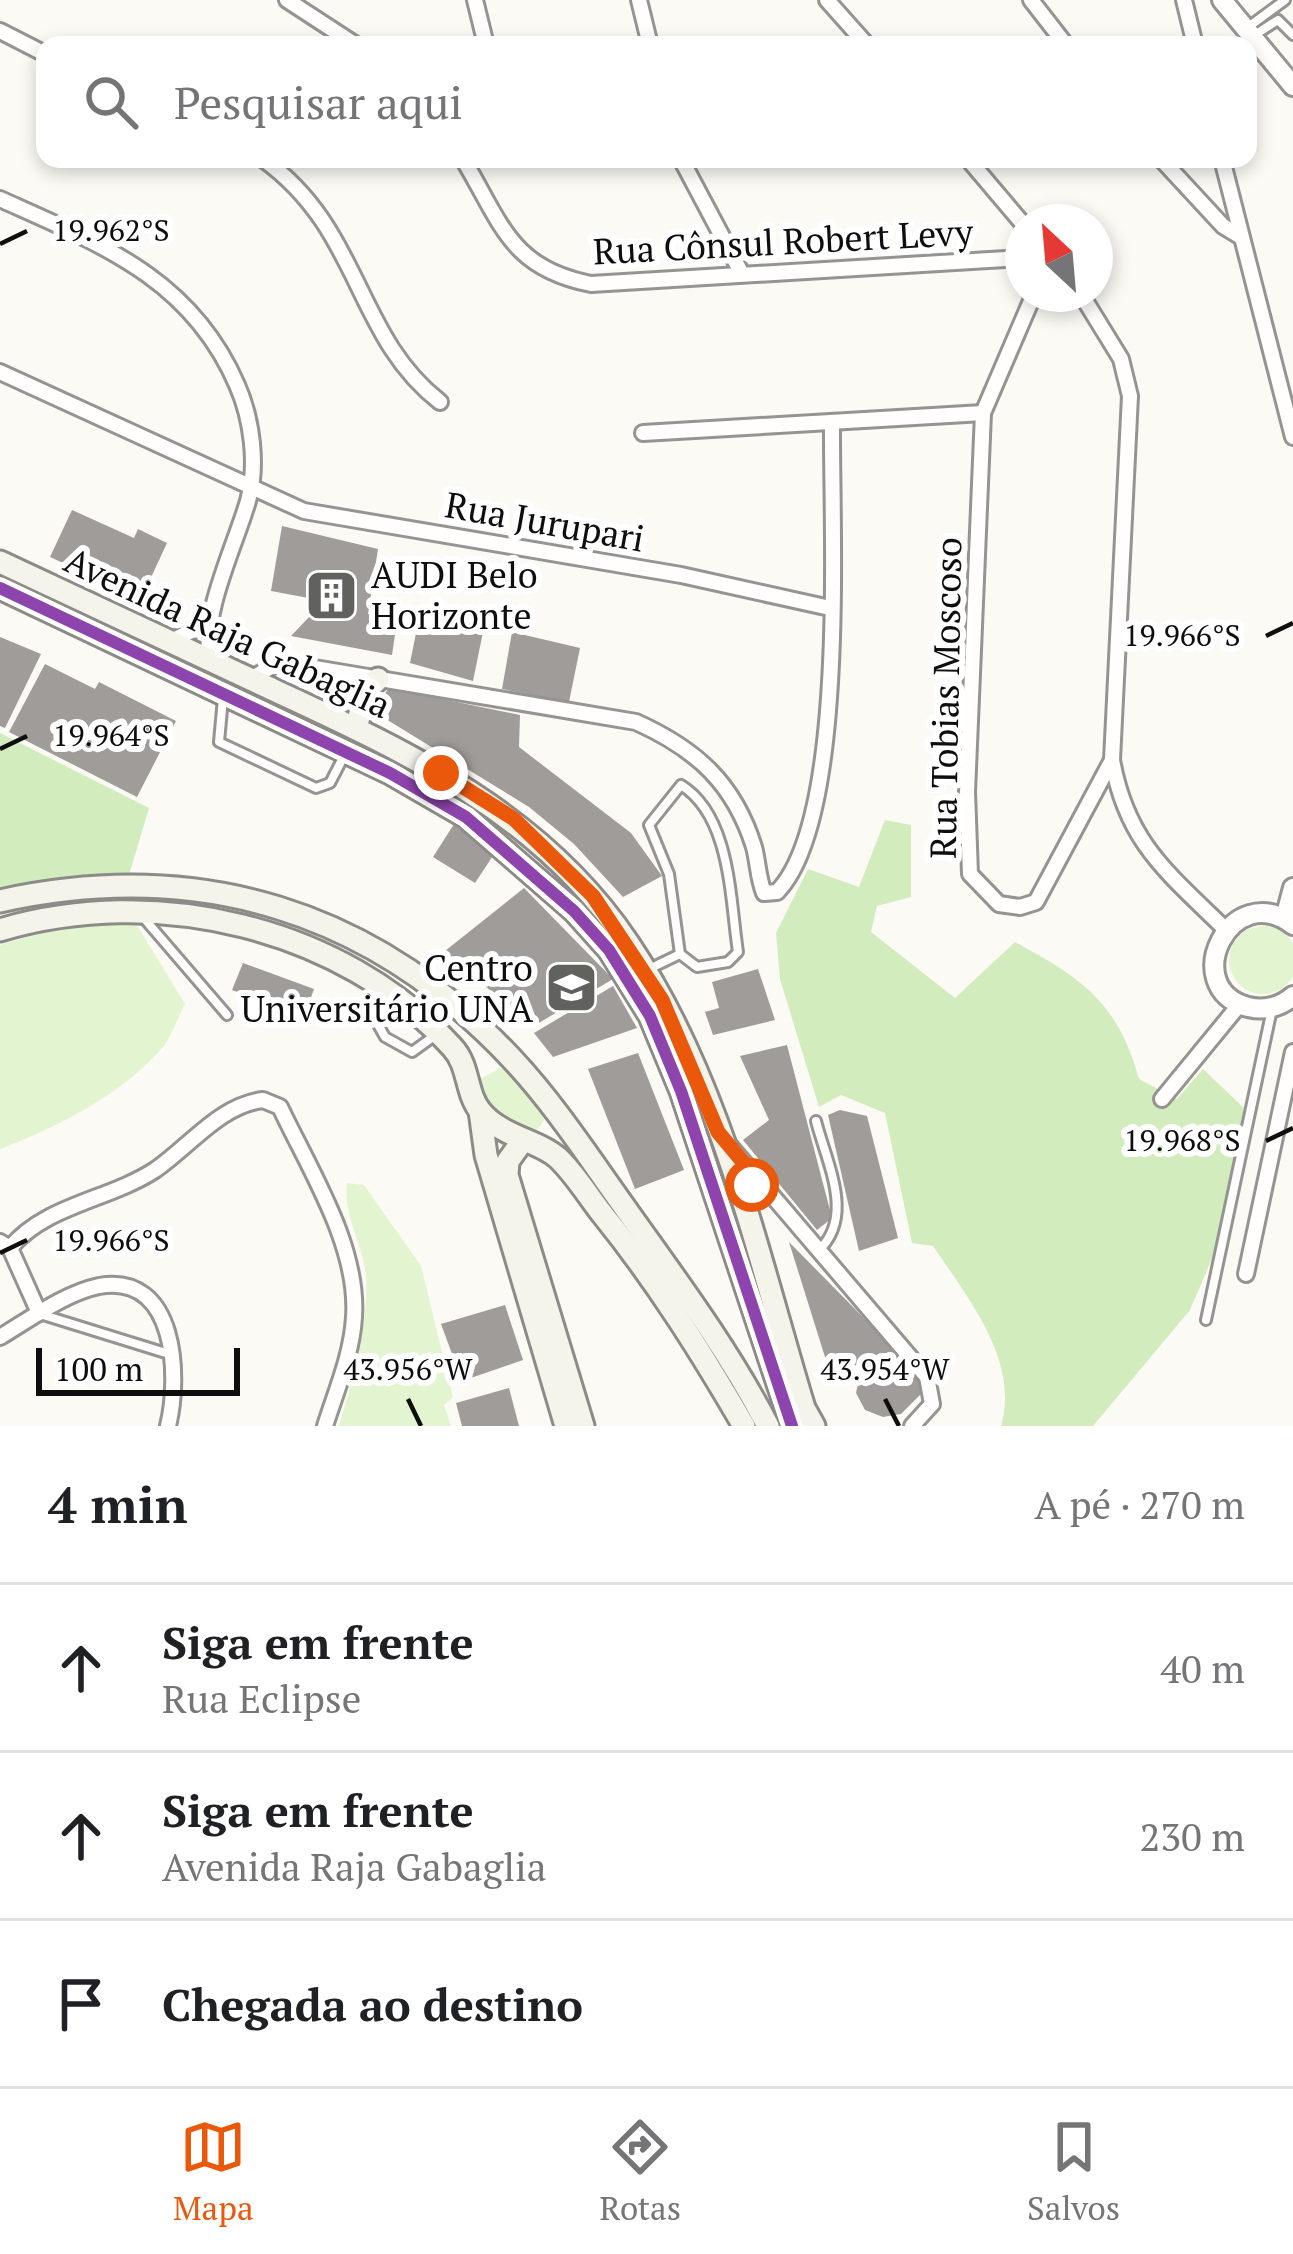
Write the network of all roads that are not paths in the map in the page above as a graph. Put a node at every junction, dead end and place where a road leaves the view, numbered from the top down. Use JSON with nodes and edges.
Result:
{"nodes":[{"id":1,"x":287,"y":0,"type":"edge"},
{"id":2,"x":475,"y":0,"type":"edge"},
{"id":3,"x":639,"y":0,"type":"edge"},
{"id":4,"x":826,"y":0,"type":"edge"},
{"id":5,"x":1030,"y":0,"type":"edge"},
{"id":6,"x":1222,"y":0,"type":"edge"},
{"id":7,"x":1285,"y":0,"type":"edge"},
{"id":8,"x":1185,"y":2,"type":"edge"},
{"id":9,"x":0,"y":31,"type":"edge"},
{"id":10,"x":1249,"y":33,"type":"junction"},
{"id":11,"x":1293,"y":35,"type":"edge"},
{"id":12,"x":342,"y":36,"type":"edge"},
{"id":13,"x":484,"y":36,"type":"edge"},
{"id":14,"x":648,"y":36,"type":"edge"},
{"id":15,"x":859,"y":36,"type":"edge"},
{"id":16,"x":1059,"y":36,"type":"edge"},
{"id":17,"x":1193,"y":36,"type":"edge"},
{"id":18,"x":1251,"y":36,"type":"edge"},
{"id":19,"x":1257,"y":43,"type":"edge"},
{"id":20,"x":36,"y":49,"type":"edge"},
{"id":21,"x":1293,"y":86,"type":"edge"},
{"id":22,"x":276,"y":168,"type":"edge"},
{"id":23,"x":469,"y":168,"type":"edge"},
{"id":24,"x":686,"y":168,"type":"edge"},
{"id":25,"x":976,"y":168,"type":"edge"},
{"id":26,"x":1169,"y":168,"type":"edge"},
{"id":27,"x":1224,"y":168,"type":"edge"},
{"id":28,"x":0,"y":199,"type":"edge"},
{"id":29,"x":1006,"y":204,"type":"edge"},
{"id":30,"x":1241,"y":237,"type":"junction"},
{"id":31,"x":1005,"y":259,"type":"edge"},
{"id":32,"x":742,"y":274,"type":"junction"},
{"id":33,"x":1026,"y":312,"type":"edge"},
{"id":34,"x":1092,"y":312,"type":"edge"},
{"id":35,"x":0,"y":372,"type":"edge"},
{"id":36,"x":440,"y":401,"type":"dead end"},
{"id":37,"x":982,"y":413,"type":"junction"},
{"id":38,"x":832,"y":422,"type":"junction"},
{"id":39,"x":644,"y":433,"type":"dead end"},
{"id":40,"x":1293,"y":437,"type":"edge"},
{"id":41,"x":251,"y":490,"type":"junction"},
{"id":42,"x":0,"y":562,"type":"edge"},
{"id":43,"x":0,"y":587,"type":"edge"},
{"id":44,"x":830,"y":608,"type":"junction"},
{"id":45,"x":208,"y":623,"type":"junction"},
{"id":46,"x":171,"y":641,"type":"junction"},
{"id":47,"x":210,"y":659,"type":"junction"},
{"id":48,"x":250,"y":679,"type":"junction"},
{"id":49,"x":378,"y":679,"type":"junction"},
{"id":50,"x":223,"y":696,"type":"junction"},
{"id":51,"x":356,"y":728,"type":"junction"},
{"id":52,"x":346,"y":753,"type":"junction"},
{"id":53,"x":1112,"y":760,"type":"junction"},
{"id":54,"x":1293,"y":888,"type":"edge"},
{"id":55,"x":0,"y":901,"type":"edge"},
{"id":56,"x":141,"y":915,"type":"junction"},
{"id":57,"x":1289,"y":922,"type":"edge"},
{"id":58,"x":1225,"y":929,"type":"junction"},
{"id":59,"x":0,"y":930,"type":"edge"},
{"id":60,"x":680,"y":954,"type":"junction"},
{"id":61,"x":645,"y":971,"type":"junction"},
{"id":62,"x":390,"y":994,"type":"junction"},
{"id":63,"x":1240,"y":1004,"type":"junction"},
{"id":64,"x":1286,"y":1006,"type":"edge"},
{"id":65,"x":227,"y":1015,"type":"dead end"},
{"id":66,"x":438,"y":1033,"type":"junction"},
{"id":67,"x":1293,"y":1052,"type":"edge"},
{"id":68,"x":514,"y":1061,"type":"junction"},
{"id":69,"x":469,"y":1087,"type":"junction"},
{"id":70,"x":1162,"y":1099,"type":"dead end"},
{"id":71,"x":550,"y":1107,"type":"junction"},
{"id":72,"x":480,"y":1111,"type":"junction"},
{"id":73,"x":815,"y":1121,"type":"dead end"},
{"id":74,"x":718,"y":1132,"type":"junction"},
{"id":75,"x":521,"y":1142,"type":"junction"},
{"id":76,"x":763,"y":1186,"type":"junction"},
{"id":77,"x":740,"y":1197,"type":"junction"},
{"id":78,"x":5,"y":1245,"type":"edge"},
{"id":79,"x":816,"y":1253,"type":"junction"},
{"id":80,"x":1246,"y":1274,"type":"dead end"},
{"id":81,"x":534,"y":1281,"type":"junction"},
{"id":82,"x":39,"y":1313,"type":"junction"},
{"id":83,"x":1206,"y":1320,"type":"dead end"},
{"id":84,"x":0,"y":1337,"type":"edge"},
{"id":85,"x":174,"y":1355,"type":"junction"},
{"id":86,"x":168,"y":1426,"type":"edge"},
{"id":87,"x":325,"y":1426,"type":"edge"},
{"id":88,"x":566,"y":1426,"type":"edge"},
{"id":89,"x":583,"y":1426,"type":"edge"},
{"id":90,"x":744,"y":1426,"type":"edge"},
{"id":91,"x":768,"y":1426,"type":"edge"},
{"id":92,"x":793,"y":1426,"type":"edge"},
{"id":93,"x":814,"y":1426,"type":"edge"},
{"id":94,"x":912,"y":1426,"type":"edge"}],
"edges":[{"from":1,"to":12,"type":"street"},
{"from":2,"to":13,"type":"street"},
{"from":3,"to":14,"type":"street"},
{"from":4,"to":15,"type":"street"},
{"from":5,"to":16,"type":"street"},
{"from":6,"to":10,"type":"street"},
{"from":7,"to":10,"type":"lane"},
{"from":8,"to":17,"type":"street"},
{"from":9,"to":20,"type":"street"},
{"from":10,"to":11,"type":"lane"},
{"from":10,"to":18,"type":"street"},
{"from":19,"to":21,"type":"street"},
{"from":22,"to":36,"type":"street"},
{"from":23,"to":32,"type":"street","name":"Rua Cônsul Robert Levy"},
{"from":24,"to":32,"type":"street"},
{"from":25,"to":29,"type":"street"},
{"from":26,"to":30,"type":"street"},
{"from":27,"to":30,"type":"street"},
{"from":28,"to":41,"type":"street"},
{"from":30,"to":40,"type":"street"},
{"from":31,"to":32,"type":"street","name":"Rua Cônsul Robert Levy"},
{"from":33,"to":37,"type":"street","name":"Rua Tobias Moscoso"},
{"from":34,"to":53,"type":"street"},
{"from":35,"to":41,"type":"street","name":"Rua Jurupari"},
{"from":37,"to":38,"type":"street"},
{"from":37,"to":53,"type":"street","name":"Rua Tobias Moscoso"},
{"from":38,"to":39,"type":"street"},
{"from":38,"to":44,"type":"street"},
{"from":41,"to":44,"type":"street","name":"Rua Jurupari"},
{"from":41,"to":45,"type":"street"},
{"from":42,"to":46,"type":"main road","name":"Avenida Raja Gabaglia"},
{"from":43,"to":50,"type":"main road","name":"Avenida Raja Gabaglia"},
{"from":44,"to":49,"type":"street"},
{"from":45,"to":46,"type":"street"},
{"from":45,"to":47,"type":"street"},
{"from":46,"to":47,"type":"main road","name":"Avenida Raja Gabaglia"},
{"from":47,"to":48,"type":"main road","name":"Avenida Raja Gabaglia"},
{"from":48,"to":49,"type":"street"},
{"from":48,"to":51,"type":"main road","name":"Avenida Raja Gabaglia"},
{"from":49,"to":51,"type":"main road"},
{"from":50,"to":52,"type":"main road","name":"Avenida Raja Gabaglia"},
{"from":50,"to":52,"type":"lane"},
{"from":51,"to":61,"type":"main road","name":"Avenida Raja Gabaglia"},
{"from":52,"to":92,"type":"main road","name":"Avenida Raja Gabaglia"},
{"from":53,"to":58,"type":"street"},
{"from":54,"to":57,"type":"street"},
{"from":55,"to":68,"type":"main road"},
{"from":56,"to":59,"type":"main road"},
{"from":56,"to":62,"type":"main road"},
{"from":56,"to":65,"type":"lane"},
{"from":57,"to":58,"type":"street"},
{"from":58,"to":63,"type":"street"},
{"from":60,"to":60,"type":"lane"},
{"from":60,"to":61,"type":"lane"},
{"from":61,"to":74,"type":"main road","name":"Avenida Raja Gabaglia"},
{"from":62,"to":66,"type":"main road"},
{"from":62,"to":66,"type":"lane"},
{"from":63,"to":64,"type":"street"},
{"from":63,"to":70,"type":"street"},
{"from":64,"to":83,"type":"lane"},
{"from":66,"to":69,"type":"main road"},
{"from":67,"to":80,"type":"street"},
{"from":68,"to":69,"type":"main road"},
{"from":68,"to":71,"type":"main road"},
{"from":69,"to":72,"type":"main road"},
{"from":71,"to":75,"type":"main road"},
{"from":71,"to":91,"type":"main road"},
{"from":72,"to":75,"type":"main road"},
{"from":72,"to":81,"type":"main road"},
{"from":73,"to":79,"type":"lane"},
{"from":74,"to":76,"type":"street"},
{"from":74,"to":77,"type":"main road","name":"Avenida Raja Gabaglia"},
{"from":75,"to":81,"type":"main road"},
{"from":75,"to":90,"type":"main road"},
{"from":76,"to":77,"type":"street"},
{"from":76,"to":79,"type":"street"},
{"from":77,"to":93,"type":"main road","name":"Avenida Raja Gabaglia"},
{"from":78,"to":82,"type":"street"},
{"from":78,"to":87,"type":"street"},
{"from":79,"to":94,"type":"street"},
{"from":81,"to":88,"type":"main road"},
{"from":81,"to":89,"type":"main road"},
{"from":82,"to":84,"type":"street"},
{"from":82,"to":85,"type":"lane"},
{"from":82,"to":85,"type":"street"},
{"from":85,"to":86,"type":"street"}]}
